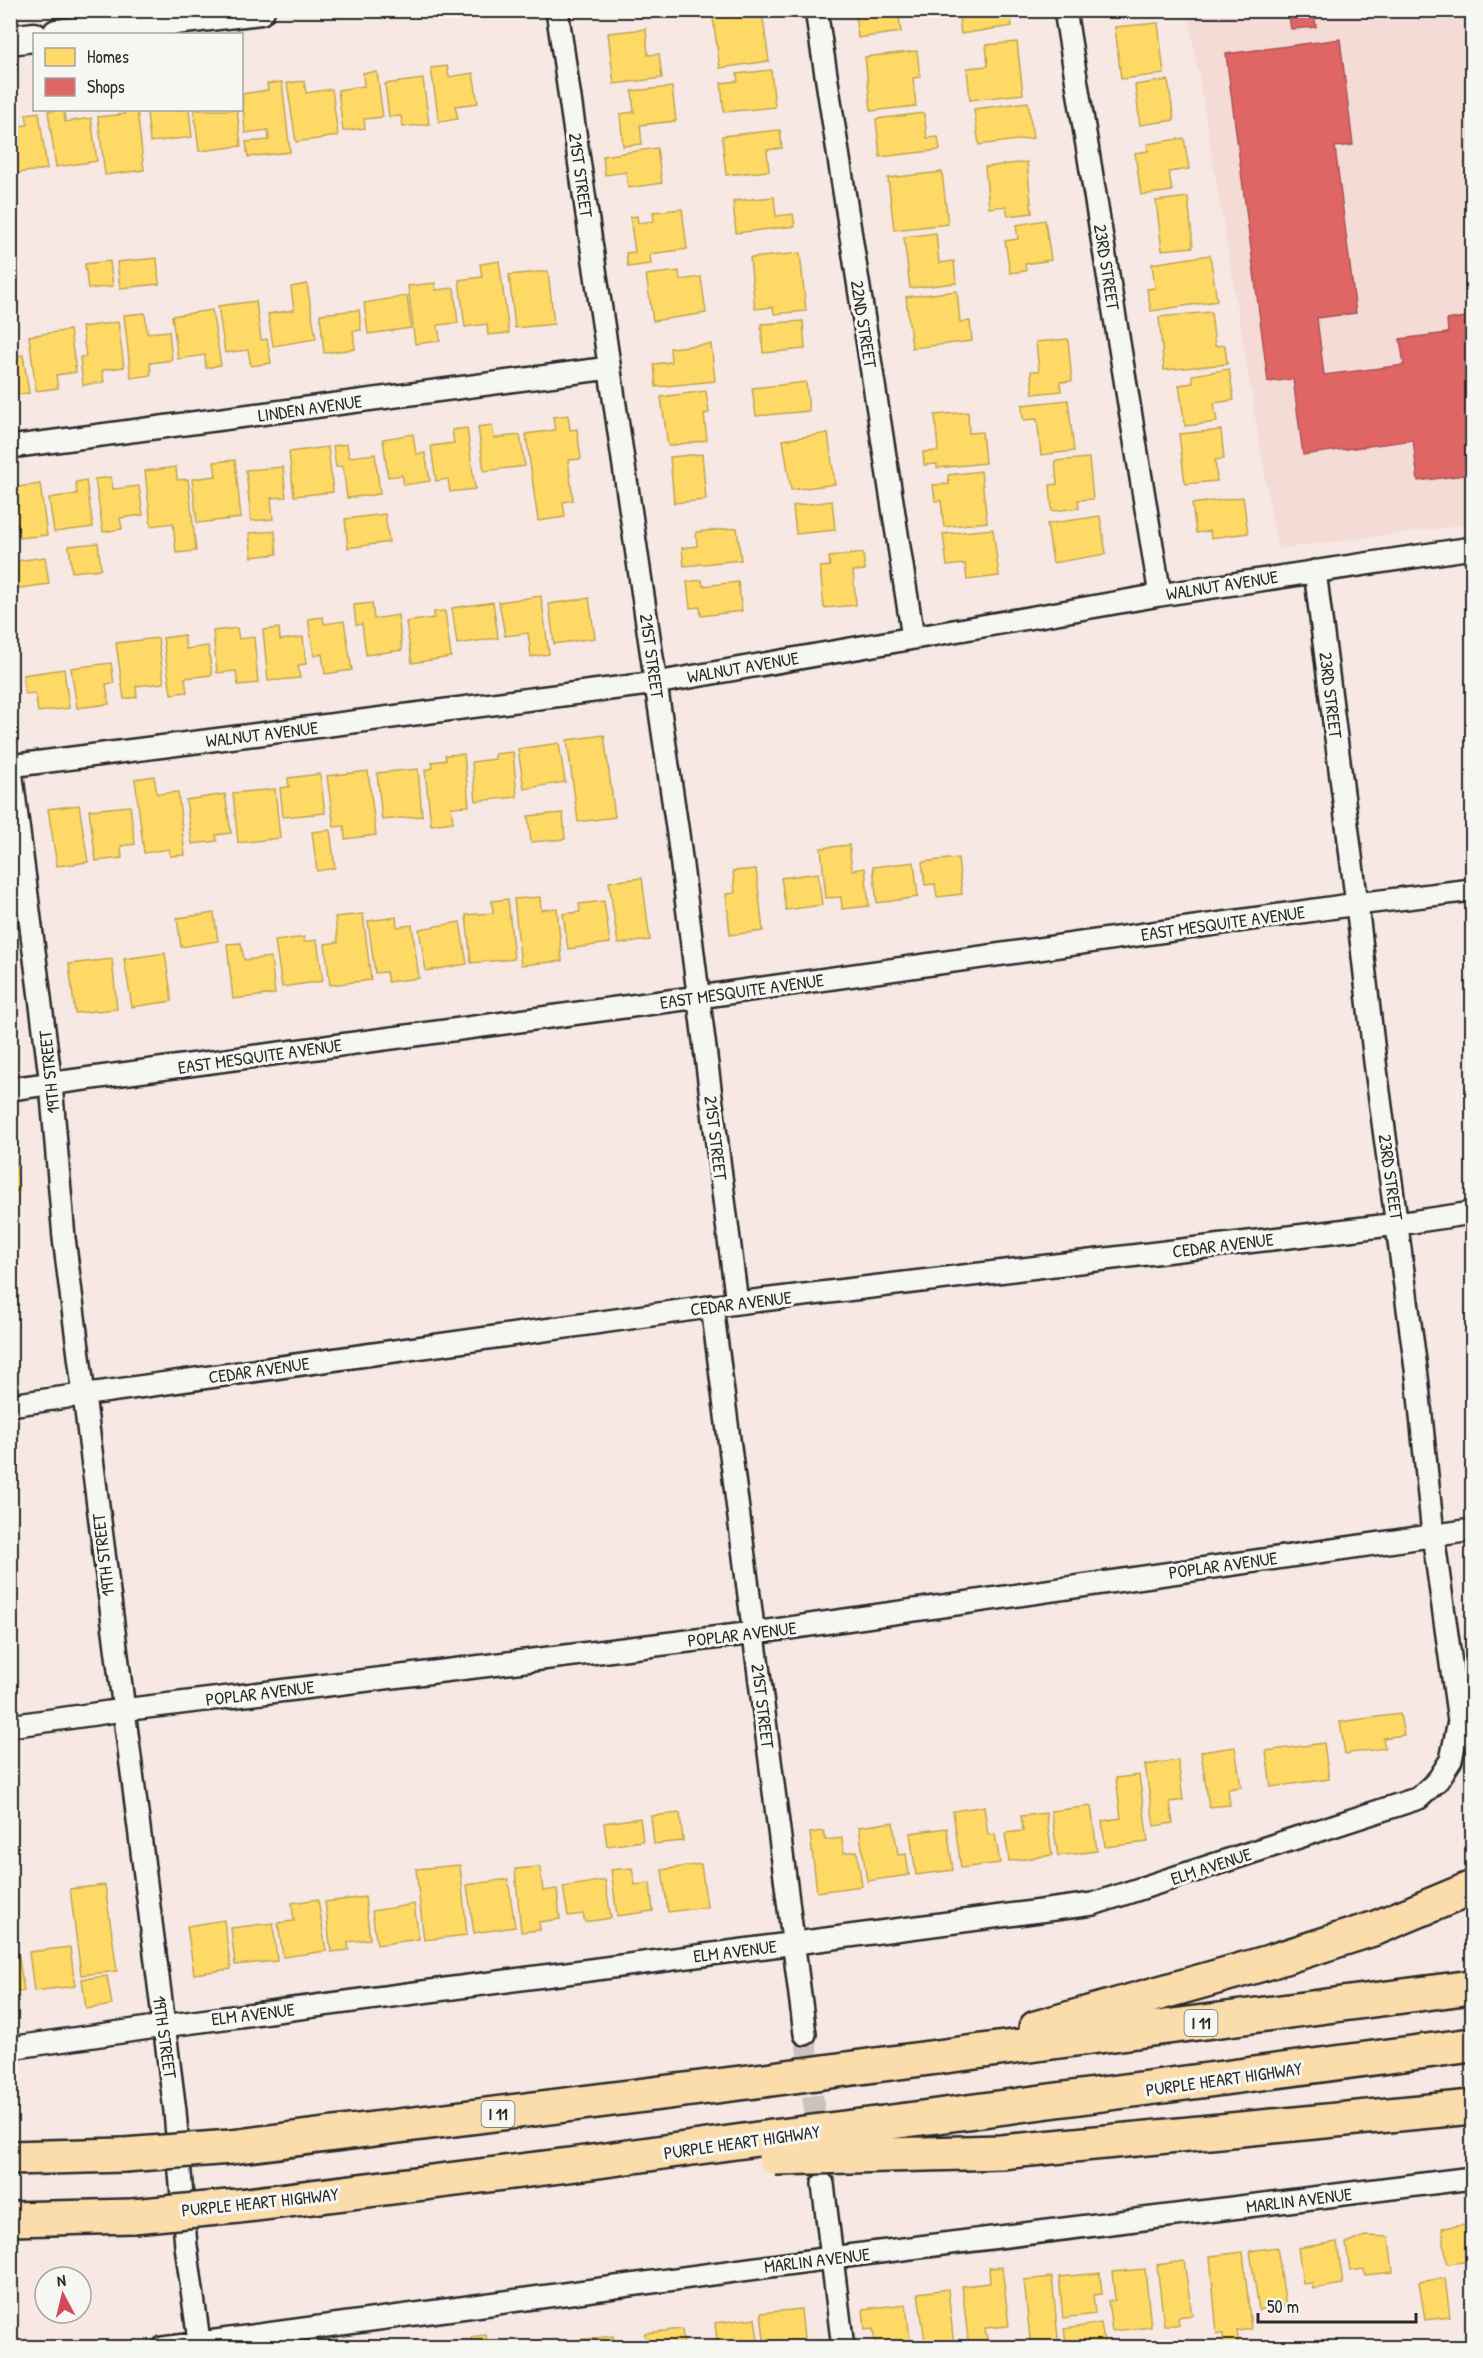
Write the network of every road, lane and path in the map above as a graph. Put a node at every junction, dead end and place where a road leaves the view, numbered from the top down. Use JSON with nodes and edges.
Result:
{"nodes":[{"id":1,"x":260,"y":10,"type":"edge"},
{"id":2,"x":557,"y":10,"type":"edge"},
{"id":3,"x":816,"y":10,"type":"edge"},
{"id":4,"x":1065,"y":10,"type":"edge"},
{"id":5,"x":65,"y":33,"type":"edge"},
{"id":6,"x":33,"y":37,"type":"edge"},
{"id":7,"x":10,"y":40,"type":"edge"},
{"id":8,"x":609,"y":368,"type":"junction"},
{"id":9,"x":10,"y":447,"type":"edge"},
{"id":10,"x":1473,"y":548,"type":"edge"},
{"id":11,"x":1314,"y":571,"type":"junction"},
{"id":12,"x":1160,"y":595,"type":"junction"},
{"id":13,"x":913,"y":637,"type":"junction"},
{"id":14,"x":656,"y":683,"type":"junction"},
{"id":15,"x":11,"y":765,"type":"edge"},
{"id":16,"x":1473,"y":890,"type":"edge"},
{"id":17,"x":1357,"y":904,"type":"junction"},
{"id":18,"x":699,"y":997,"type":"junction"},
{"id":19,"x":51,"y":1084,"type":"junction"},
{"id":20,"x":10,"y":1089,"type":"edge"},
{"id":21,"x":1473,"y":1213,"type":"edge"},
{"id":22,"x":1398,"y":1224,"type":"junction"},
{"id":23,"x":737,"y":1303,"type":"junction"},
{"id":24,"x":712,"y":1306,"type":"junction"},
{"id":25,"x":85,"y":1394,"type":"junction"},
{"id":26,"x":10,"y":1405,"type":"edge"},
{"id":27,"x":1473,"y":1530,"type":"edge"},
{"id":28,"x":1433,"y":1535,"type":"junction"},
{"id":29,"x":754,"y":1633,"type":"junction"},
{"id":30,"x":123,"y":1710,"type":"junction"},
{"id":31,"x":10,"y":1726,"type":"edge"},
{"id":32,"x":1438,"y":1780,"type":"joint"},
{"id":33,"x":1473,"y":1888,"type":"edge"},
{"id":34,"x":793,"y":1943,"type":"junction"},
{"id":35,"x":1473,"y":1987,"type":"edge"},
{"id":36,"x":163,"y":2026,"type":"junction"},
{"id":37,"x":805,"y":2034,"type":"tunnel mouth"},
{"id":38,"x":1473,"y":2045,"type":"edge"},
{"id":39,"x":10,"y":2048,"type":"edge"},
{"id":40,"x":930,"y":2058,"type":"junction"},
{"id":41,"x":1473,"y":2106,"type":"edge"},
{"id":42,"x":773,"y":2148,"type":"junction"},
{"id":43,"x":10,"y":2158,"type":"edge"},
{"id":44,"x":1473,"y":2178,"type":"edge"},
{"id":45,"x":823,"y":2184,"type":"dead end"},
{"id":46,"x":10,"y":2219,"type":"edge"},
{"id":47,"x":831,"y":2258,"type":"junction"},
{"id":48,"x":199,"y":2345,"type":"edge"},
{"id":49,"x":162,"y":2348,"type":"edge"},
{"id":50,"x":843,"y":2348,"type":"edge"}],
"edges":[{"from":1,"to":5,"type":"main road"},
{"from":2,"to":8,"type":"street","name":"21ST STREET"},
{"from":3,"to":13,"type":"street","name":"22ND STREET"},
{"from":4,"to":12,"type":"street","name":"23RD STREET"},
{"from":6,"to":7,"type":"main road"},
{"from":8,"to":9,"type":"street","name":"LINDEN AVENUE"},
{"from":8,"to":14,"type":"street","name":"21ST STREET"},
{"from":10,"to":11,"type":"street","name":"WALNUT AVENUE"},
{"from":11,"to":12,"type":"street","name":"WALNUT AVENUE"},
{"from":11,"to":17,"type":"street","name":"23RD STREET"},
{"from":12,"to":13,"type":"street","name":"WALNUT AVENUE"},
{"from":13,"to":14,"type":"street","name":"WALNUT AVENUE"},
{"from":14,"to":15,"type":"street","name":"WALNUT AVENUE"},
{"from":14,"to":18,"type":"street","name":"21ST STREET"},
{"from":15,"to":19,"type":"street","name":"19TH STREET"},
{"from":16,"to":17,"type":"street","name":"EAST MESQUITE AVENUE"},
{"from":17,"to":18,"type":"street","name":"EAST MESQUITE AVENUE"},
{"from":17,"to":22,"type":"street","name":"23RD STREET"},
{"from":18,"to":19,"type":"street","name":"EAST MESQUITE AVENUE"},
{"from":18,"to":23,"type":"street","name":"21ST STREET"},
{"from":19,"to":20,"type":"street","name":"EAST MESQUITE AVENUE"},
{"from":19,"to":25,"type":"street","name":"19TH STREET"},
{"from":21,"to":22,"type":"street","name":"CEDAR AVENUE"},
{"from":22,"to":23,"type":"street","name":"CEDAR AVENUE"},
{"from":22,"to":28,"type":"street","name":"23RD STREET"},
{"from":23,"to":24,"type":"street","name":"CEDAR AVENUE"},
{"from":24,"to":25,"type":"street","name":"CEDAR AVENUE"},
{"from":24,"to":29,"type":"street","name":"21ST STREET"},
{"from":25,"to":26,"type":"street","name":"CEDAR AVENUE"},
{"from":25,"to":30,"type":"street","name":"19TH STREET"},
{"from":27,"to":28,"type":"street","name":"POPLAR AVENUE"},
{"from":28,"to":29,"type":"street","name":"POPLAR AVENUE"},
{"from":28,"to":32,"type":"street","name":"23RD STREET"},
{"from":29,"to":30,"type":"street","name":"POPLAR AVENUE"},
{"from":29,"to":34,"type":"street","name":"21ST STREET"},
{"from":30,"to":31,"type":"street","name":"POPLAR AVENUE"},
{"from":30,"to":36,"type":"street","name":"19TH STREET"},
{"from":32,"to":34,"type":"street","name":"ELM AVENUE"},
{"from":33,"to":40,"type":"highway"},
{"from":34,"to":36,"type":"street","name":"ELM AVENUE"},
{"from":34,"to":37,"type":"street","name":"21ST STREET"},
{"from":35,"to":40,"type":"highway","number":"I 11"},
{"from":36,"to":39,"type":"street","name":"ELM AVENUE"},
{"from":36,"to":48,"type":"street","name":"19TH STREET"},
{"from":38,"to":42,"type":"highway","name":"PURPLE HEART HIGHWAY","bridge":true},
{"from":40,"to":43,"type":"highway","number":"I 11","bridge":true},
{"from":41,"to":42,"type":"highway","bridge":true},
{"from":42,"to":46,"type":"highway","name":"PURPLE HEART HIGHWAY","bridge":true},
{"from":44,"to":47,"type":"street","name":"MARLIN AVENUE"},
{"from":45,"to":47,"type":"street"},
{"from":47,"to":48,"type":"street","name":"MARLIN AVENUE"},
{"from":47,"to":50,"type":"street"},
{"from":48,"to":49,"type":"street","name":"MARLIN AVENUE"}]}
